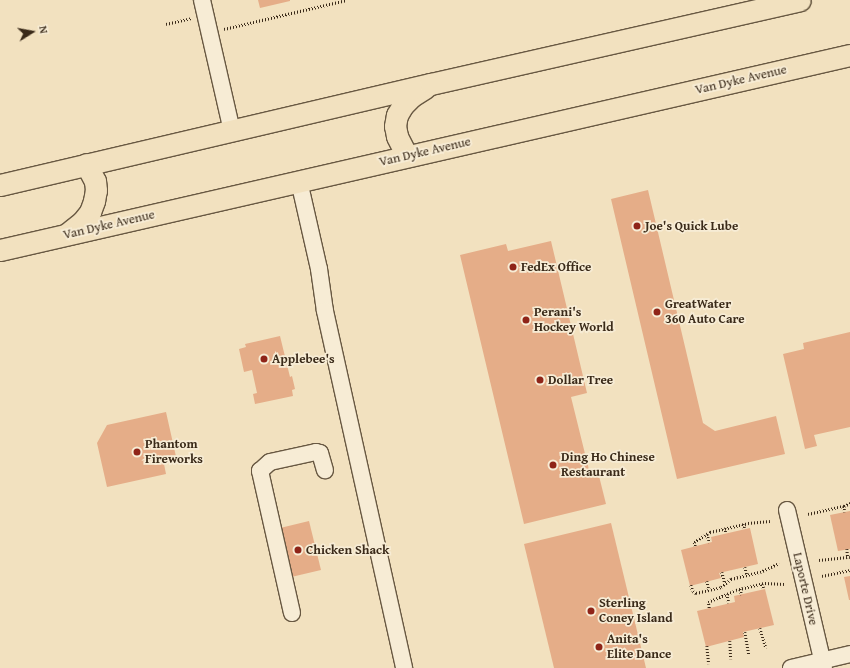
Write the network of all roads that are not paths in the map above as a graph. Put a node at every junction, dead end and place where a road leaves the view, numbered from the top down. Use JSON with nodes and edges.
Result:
{"nodes":[{"id":1,"x":800,"y":0,"type":"edge"},
{"id":2,"x":204,"y":8,"type":"edge"},
{"id":3,"x":850,"y":55,"type":"edge"},
{"id":4,"x":431,"y":84,"type":"junction"},
{"id":5,"x":232,"y":131,"type":"junction"},
{"id":6,"x":407,"y":156,"type":"junction"},
{"id":7,"x":86,"y":164,"type":"junction"},
{"id":8,"x":299,"y":181,"type":"junction"},
{"id":9,"x":0,"y":185,"type":"edge"},
{"id":10,"x":67,"y":235,"type":"junction"},
{"id":11,"x":0,"y":250,"type":"edge"},
{"id":12,"x":325,"y":470,"type":"dead end"},
{"id":13,"x":787,"y":510,"type":"dead end"},
{"id":14,"x":292,"y":613,"type":"dead end"},
{"id":15,"x":850,"y":654,"type":"edge"},
{"id":16,"x":823,"y":664,"type":"edge"},
{"id":17,"x":404,"y":668,"type":"edge"},
{"id":18,"x":791,"y":668,"type":"edge"}],
"edges":[{"from":1,"to":4,"type":"main road"},
{"from":2,"to":5,"type":"street"},
{"from":3,"to":6,"type":"main road","name":"Van Dyke Avenue"},
{"from":4,"to":5,"type":"main road"},
{"from":4,"to":6,"type":"main road"},
{"from":5,"to":7,"type":"main road"},
{"from":6,"to":8,"type":"main road","name":"Van Dyke Avenue"},
{"from":7,"to":9,"type":"main road"},
{"from":7,"to":10,"type":"main road"},
{"from":8,"to":10,"type":"main road","name":"Van Dyke Avenue"},
{"from":8,"to":17,"type":"street"},
{"from":10,"to":11,"type":"main road","name":"Van Dyke Avenue"},
{"from":12,"to":14,"type":"street"},
{"from":13,"to":16,"type":"street","name":"Laporte Drive"},
{"from":15,"to":16,"type":"street"},
{"from":16,"to":18,"type":"street"}]}
